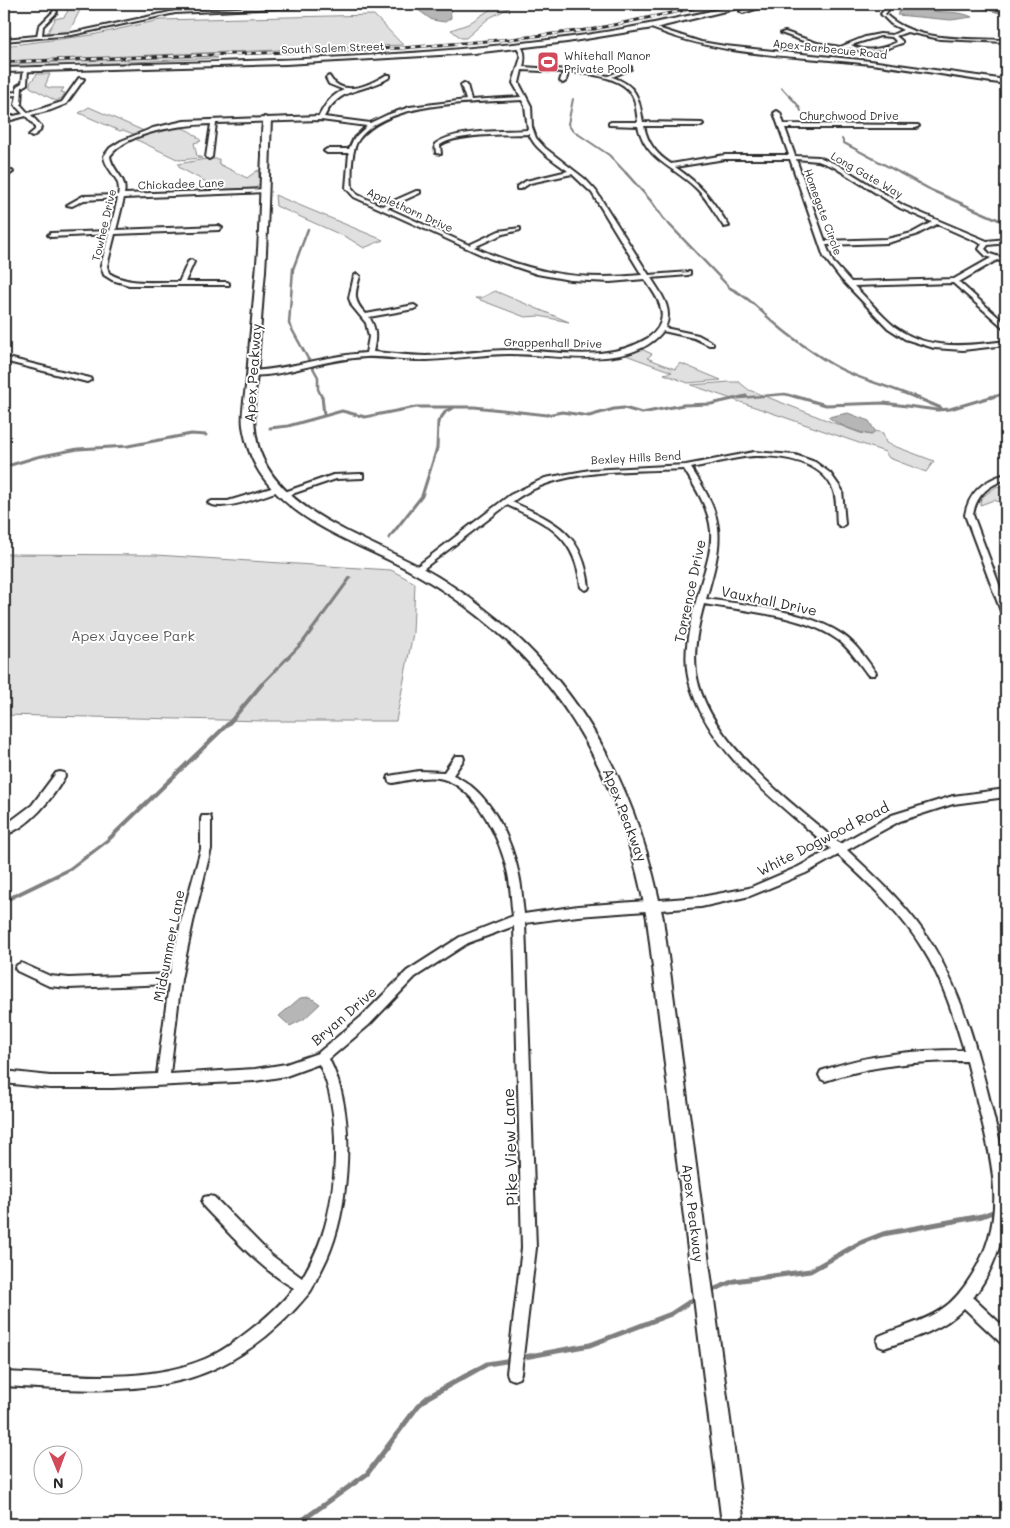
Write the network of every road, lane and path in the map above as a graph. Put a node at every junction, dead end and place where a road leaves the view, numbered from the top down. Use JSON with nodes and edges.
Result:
{"nodes":[{"id":1,"x":751,"y":4,"type":"edge"},
{"id":2,"x":768,"y":4,"type":"edge"},
{"id":3,"x":891,"y":4,"type":"edge"},
{"id":4,"x":279,"y":5,"type":"edge"},
{"id":5,"x":295,"y":6,"type":"dead end"},
{"id":6,"x":55,"y":11,"type":"dead end"},
{"id":7,"x":657,"y":26,"type":"junction"},
{"id":8,"x":905,"y":31,"type":"junction"},
{"id":9,"x":783,"y":33,"type":"dead end"},
{"id":10,"x":893,"y":36,"type":"junction"},
{"id":11,"x":39,"y":38,"type":"junction"},
{"id":12,"x":4,"y":40,"type":"edge"},
{"id":13,"x":1006,"y":41,"type":"edge"},
{"id":14,"x":519,"y":46,"type":"junction"},
{"id":15,"x":849,"y":47,"type":"junction"},
{"id":16,"x":520,"y":68,"type":"junction"},
{"id":17,"x":629,"y":68,"type":"dead end"},
{"id":18,"x":22,"y":69,"type":"junction"},
{"id":19,"x":4,"y":70,"type":"edge"},
{"id":20,"x":566,"y":71,"type":"junction"},
{"id":21,"x":388,"y":76,"type":"dead end"},
{"id":22,"x":609,"y":77,"type":"junction"},
{"id":23,"x":81,"y":78,"type":"dead end"},
{"id":24,"x":329,"y":78,"type":"dead end"},
{"id":25,"x":563,"y":81,"type":"dead end"},
{"id":26,"x":1006,"y":82,"type":"edge"},
{"id":27,"x":464,"y":85,"type":"dead end"},
{"id":28,"x":347,"y":90,"type":"junction"},
{"id":29,"x":19,"y":93,"type":"junction"},
{"id":30,"x":4,"y":94,"type":"edge"},
{"id":31,"x":524,"y":98,"type":"junction"},
{"id":32,"x":469,"y":101,"type":"junction"},
{"id":33,"x":777,"y":113,"type":"dead end"},
{"id":34,"x":26,"y":114,"type":"junction"},
{"id":35,"x":321,"y":118,"type":"junction"},
{"id":36,"x":267,"y":119,"type":"junction"},
{"id":37,"x":4,"y":120,"type":"edge"},
{"id":38,"x":214,"y":121,"type":"junction"},
{"id":39,"x":611,"y":124,"type":"dead end"},
{"id":40,"x":641,"y":124,"type":"junction"},
{"id":41,"x":700,"y":124,"type":"dead end"},
{"id":42,"x":371,"y":125,"type":"junction"},
{"id":43,"x":781,"y":126,"type":"junction"},
{"id":44,"x":916,"y":126,"type":"dead end"},
{"id":45,"x":529,"y":132,"type":"junction"},
{"id":46,"x":32,"y":135,"type":"dead end"},
{"id":47,"x":327,"y":151,"type":"dead end"},
{"id":48,"x":352,"y":151,"type":"junction"},
{"id":49,"x":439,"y":153,"type":"dead end"},
{"id":50,"x":209,"y":157,"type":"dead end"},
{"id":51,"x":792,"y":157,"type":"junction"},
{"id":52,"x":671,"y":166,"type":"junction"},
{"id":53,"x":573,"y":172,"type":"junction"},
{"id":54,"x":519,"y":188,"type":"dead end"},
{"id":55,"x":265,"y":190,"type":"junction"},
{"id":56,"x":418,"y":192,"type":"dead end"},
{"id":57,"x":122,"y":196,"type":"junction"},
{"id":58,"x":70,"y":205,"type":"dead end"},
{"id":59,"x":382,"y":208,"type":"junction"},
{"id":60,"x":938,"y":222,"type":"junction"},
{"id":61,"x":726,"y":226,"type":"dead end"},
{"id":62,"x":219,"y":228,"type":"dead end"},
{"id":63,"x":518,"y":229,"type":"dead end"},
{"id":64,"x":113,"y":233,"type":"junction"},
{"id":65,"x":51,"y":235,"type":"dead end"},
{"id":66,"x":1006,"y":240,"type":"edge"},
{"id":67,"x":821,"y":243,"type":"junction"},
{"id":68,"x":986,"y":243,"type":"junction"},
{"id":69,"x":470,"y":247,"type":"junction"},
{"id":70,"x":994,"y":258,"type":"junction"},
{"id":71,"x":1006,"y":261,"type":"edge"},
{"id":72,"x":191,"y":262,"type":"dead end"},
{"id":73,"x":688,"y":273,"type":"dead end"},
{"id":74,"x":357,"y":276,"type":"dead end"},
{"id":75,"x":649,"y":277,"type":"junction"},
{"id":76,"x":955,"y":281,"type":"junction"},
{"id":77,"x":181,"y":284,"type":"junction"},
{"id":78,"x":227,"y":284,"type":"dead end"},
{"id":79,"x":849,"y":284,"type":"junction"},
{"id":80,"x":414,"y":307,"type":"dead end"},
{"id":81,"x":364,"y":316,"type":"junction"},
{"id":82,"x":1006,"y":327,"type":"edge"},
{"id":83,"x":662,"y":329,"type":"junction"},
{"id":84,"x":1006,"y":342,"type":"edge"},
{"id":85,"x":711,"y":344,"type":"dead end"},
{"id":86,"x":369,"y":354,"type":"junction"},
{"id":87,"x":4,"y":359,"type":"edge"},
{"id":88,"x":252,"y":373,"type":"junction"},
{"id":89,"x":87,"y":380,"type":"dead end"},
{"id":90,"x":686,"y":467,"type":"junction"},
{"id":91,"x":360,"y":476,"type":"dead end"},
{"id":92,"x":1006,"y":476,"type":"edge"},
{"id":93,"x":280,"y":491,"type":"junction"},
{"id":94,"x":506,"y":502,"type":"junction"},
{"id":95,"x":212,"y":503,"type":"dead end"},
{"id":96,"x":841,"y":524,"type":"dead end"},
{"id":97,"x":416,"y":570,"type":"junction"},
{"id":98,"x":585,"y":587,"type":"dead end"},
{"id":99,"x":701,"y":601,"type":"junction"},
{"id":100,"x":1006,"y":614,"type":"edge"},
{"id":101,"x":871,"y":673,"type":"dead end"},
{"id":102,"x":459,"y":759,"type":"dead end"},
{"id":103,"x":60,"y":776,"type":"dead end"},
{"id":104,"x":447,"y":776,"type":"junction"},
{"id":105,"x":393,"y":779,"type":"dead end"},
{"id":106,"x":1006,"y":793,"type":"edge"},
{"id":107,"x":206,"y":819,"type":"dead end"},
{"id":108,"x":4,"y":831,"type":"edge"},
{"id":109,"x":839,"y":850,"type":"junction"},
{"id":110,"x":653,"y":905,"type":"junction"},
{"id":111,"x":519,"y":919,"type":"junction"},
{"id":112,"x":21,"y":968,"type":"dead end"},
{"id":113,"x":175,"y":979,"type":"junction"},
{"id":114,"x":970,"y":1056,"type":"junction"},
{"id":115,"x":322,"y":1057,"type":"junction"},
{"id":116,"x":826,"y":1075,"type":"dead end"},
{"id":117,"x":4,"y":1077,"type":"edge"},
{"id":118,"x":163,"y":1080,"type":"junction"},
{"id":119,"x":209,"y":1202,"type":"dead end"},
{"id":120,"x":305,"y":1287,"type":"junction"},
{"id":121,"x":964,"y":1299,"type":"junction"},
{"id":122,"x":1006,"y":1338,"type":"edge"},
{"id":123,"x":884,"y":1341,"type":"dead end"},
{"id":124,"x":514,"y":1373,"type":"dead end"},
{"id":125,"x":4,"y":1379,"type":"edge"},
{"id":126,"x":733,"y":1524,"type":"edge"}],
"edges":[{"from":1,"to":7,"type":"main road","name":"South Salem Street"},
{"from":2,"to":7,"type":"main road","name":"South Salem Street"},
{"from":3,"to":8,"type":"street"},
{"from":4,"to":5,"type":"street"},
{"from":4,"to":11,"type":"street"},
{"from":6,"to":11,"type":"street"},
{"from":7,"to":14,"type":"main road","name":"South Salem Street"},
{"from":7,"to":26,"type":"street","name":"Apex-Barbecue Road"},
{"from":8,"to":10,"type":"street"},
{"from":8,"to":13,"type":"street"},
{"from":9,"to":15,"type":"street"},
{"from":10,"to":15,"type":"street"},
{"from":10,"to":15,"type":"street"},
{"from":11,"to":12,"type":"street"},
{"from":14,"to":16,"type":"street"},
{"from":14,"to":18,"type":"main road","name":"South Salem Street"},
{"from":16,"to":20,"type":"street"},
{"from":16,"to":31,"type":"street"},
{"from":17,"to":22,"type":"street"},
{"from":18,"to":19,"type":"main road","name":"South Salem Street"},
{"from":18,"to":29,"type":"street"},
{"from":20,"to":22,"type":"street"},
{"from":20,"to":25,"type":"street"},
{"from":21,"to":28,"type":"street"},
{"from":22,"to":40,"type":"street"},
{"from":23,"to":34,"type":"street"},
{"from":24,"to":28,"type":"street"},
{"from":27,"to":32,"type":"street"},
{"from":28,"to":35,"type":"street"},
{"from":29,"to":30,"type":"street"},
{"from":29,"to":34,"type":"street"},
{"from":31,"to":32,"type":"street","name":"Applethorn Drive"},
{"from":31,"to":45,"type":"street"},
{"from":32,"to":42,"type":"street","name":"Applethorn Drive"},
{"from":33,"to":43,"type":"street","name":"Homegate Circle"},
{"from":34,"to":37,"type":"street"},
{"from":34,"to":46,"type":"street"},
{"from":35,"to":36,"type":"street","name":"Towhee Drive"},
{"from":35,"to":42,"type":"street","name":"Towhee Drive"},
{"from":36,"to":38,"type":"street","name":"Towhee Drive"},
{"from":36,"to":55,"type":"main road","name":"Apex Peakway"},
{"from":38,"to":50,"type":"street"},
{"from":38,"to":57,"type":"street","name":"Towhee Drive"},
{"from":39,"to":40,"type":"street"},
{"from":40,"to":41,"type":"street"},
{"from":40,"to":52,"type":"street"},
{"from":42,"to":48,"type":"street","name":"Applethorn Drive"},
{"from":43,"to":44,"type":"street","name":"Churchwood Drive"},
{"from":43,"to":51,"type":"street","name":"Homegate Circle"},
{"from":45,"to":49,"type":"street"},
{"from":45,"to":53,"type":"street"},
{"from":47,"to":48,"type":"street"},
{"from":48,"to":59,"type":"street","name":"Applethorn Drive"},
{"from":51,"to":52,"type":"street","name":"Long Gate Way"},
{"from":51,"to":60,"type":"street","name":"Long Gate Way"},
{"from":51,"to":67,"type":"street","name":"Homegate Circle"},
{"from":52,"to":61,"type":"street"},
{"from":53,"to":54,"type":"street"},
{"from":53,"to":75,"type":"street"},
{"from":55,"to":57,"type":"street","name":"Chickadee Lane"},
{"from":55,"to":88,"type":"main road","name":"Apex Peakway"},
{"from":56,"to":59,"type":"street"},
{"from":57,"to":58,"type":"street","name":"Chickadee Lane"},
{"from":57,"to":64,"type":"street","name":"Towhee Drive"},
{"from":59,"to":69,"type":"street","name":"Applethorn Drive"},
{"from":60,"to":67,"type":"street"},
{"from":60,"to":68,"type":"street","name":"Long Gate Way"},
{"from":62,"to":64,"type":"street"},
{"from":63,"to":69,"type":"street"},
{"from":64,"to":65,"type":"street"},
{"from":64,"to":77,"type":"street","name":"Towhee Drive"},
{"from":66,"to":68,"type":"street"},
{"from":67,"to":79,"type":"street","name":"Homegate Circle"},
{"from":68,"to":70,"type":"street"},
{"from":69,"to":75,"type":"street","name":"Applethorn Drive"},
{"from":70,"to":71,"type":"street"},
{"from":70,"to":76,"type":"street"},
{"from":72,"to":77,"type":"street"},
{"from":73,"to":75,"type":"street","name":"Applethorn Drive"},
{"from":74,"to":81,"type":"street"},
{"from":75,"to":83,"type":"street"},
{"from":76,"to":79,"type":"street"},
{"from":76,"to":82,"type":"street"},
{"from":77,"to":78,"type":"street","name":"Towhee Drive"},
{"from":79,"to":84,"type":"street","name":"Homegate Circle"},
{"from":80,"to":81,"type":"street"},
{"from":81,"to":86,"type":"street"},
{"from":83,"to":85,"type":"street"},
{"from":83,"to":86,"type":"street","name":"Grappenhall Drive"},
{"from":86,"to":88,"type":"street","name":"Grappenhall Drive"},
{"from":87,"to":89,"type":"street"},
{"from":88,"to":93,"type":"main road","name":"Apex Peakway"},
{"from":90,"to":94,"type":"street","name":"Bexley Hills Bend"},
{"from":90,"to":96,"type":"street","name":"Bexley Hills Bend"},
{"from":90,"to":99,"type":"street","name":"Torrence Drive"},
{"from":91,"to":93,"type":"street"},
{"from":92,"to":100,"type":"street"},
{"from":93,"to":95,"type":"street"},
{"from":93,"to":97,"type":"main road","name":"Apex Peakway"},
{"from":94,"to":97,"type":"street","name":"Bexley Hills Bend"},
{"from":94,"to":98,"type":"street"},
{"from":97,"to":110,"type":"main road","name":"Apex Peakway"},
{"from":99,"to":101,"type":"street","name":"Vauxhall Drive"},
{"from":99,"to":109,"type":"street","name":"Torrence Drive"},
{"from":102,"to":104,"type":"street"},
{"from":103,"to":108,"type":"street"},
{"from":104,"to":105,"type":"street"},
{"from":104,"to":111,"type":"street","name":"Pike View Lane"},
{"from":106,"to":109,"type":"street","name":"White Dogwood Road"},
{"from":107,"to":113,"type":"street","name":"Midsummer Lane"},
{"from":109,"to":110,"type":"street","name":"White Dogwood Road"},
{"from":109,"to":114,"type":"street","name":"Torrence Drive"},
{"from":110,"to":111,"type":"street","name":"Bryan Drive"},
{"from":110,"to":126,"type":"main road","name":"Apex Peakway"},
{"from":111,"to":115,"type":"street","name":"Bryan Drive"},
{"from":111,"to":124,"type":"street","name":"Pike View Lane"},
{"from":112,"to":113,"type":"street"},
{"from":113,"to":118,"type":"street","name":"Midsummer Lane"},
{"from":114,"to":116,"type":"street"},
{"from":114,"to":121,"type":"street","name":"Torrence Drive"},
{"from":115,"to":118,"type":"street","name":"Bryan Drive"},
{"from":115,"to":120,"type":"street"},
{"from":117,"to":118,"type":"street","name":"Bryan Drive"},
{"from":119,"to":120,"type":"street"},
{"from":120,"to":125,"type":"street"},
{"from":121,"to":122,"type":"street"},
{"from":121,"to":123,"type":"street","name":"Torrence Drive"}]}
